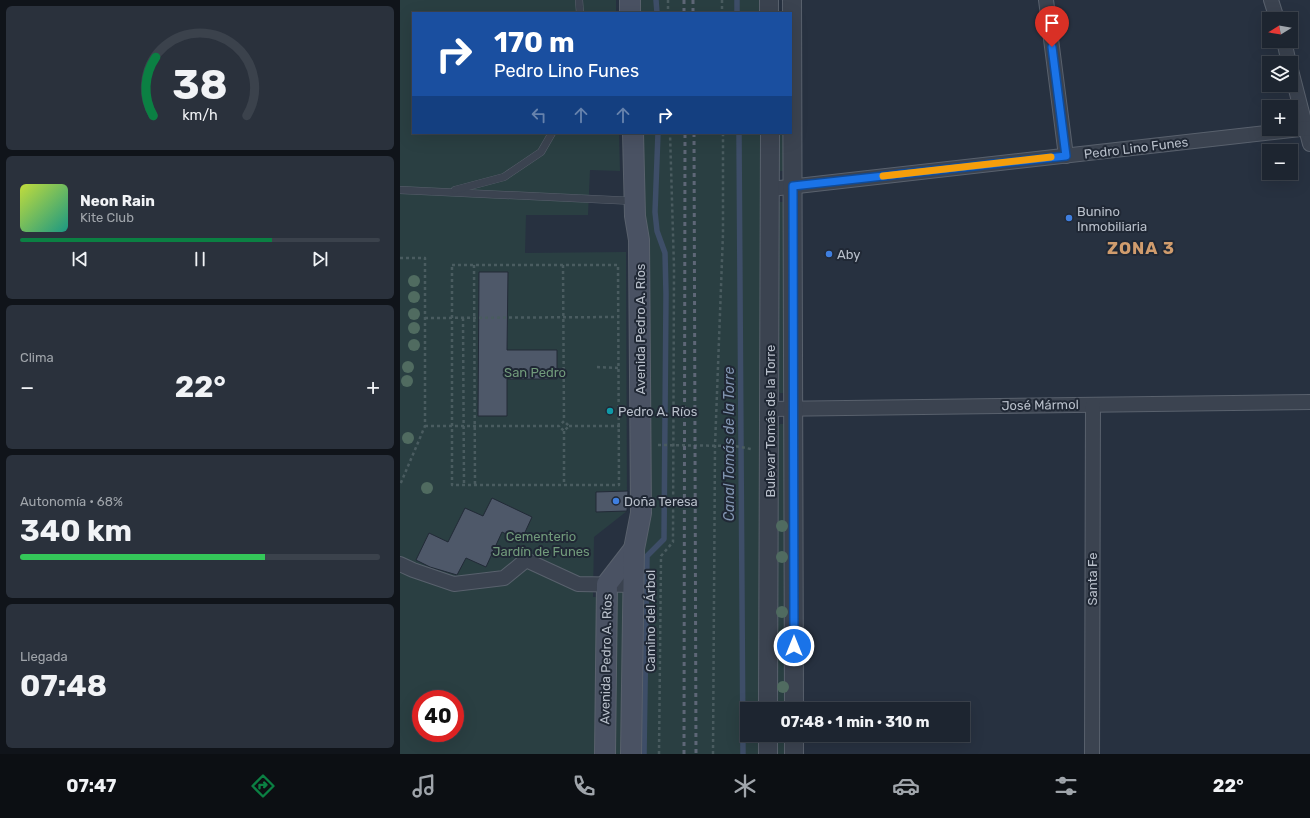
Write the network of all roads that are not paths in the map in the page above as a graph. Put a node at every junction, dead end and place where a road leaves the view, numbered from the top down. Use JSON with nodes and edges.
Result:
{"nodes":[{"id":1,"x":579,"y":0,"type":"edge"},
{"id":2,"x":630,"y":0,"type":"edge"},
{"id":3,"x":768,"y":0,"type":"edge"},
{"id":4,"x":792,"y":0,"type":"edge"},
{"id":5,"x":1046,"y":0,"type":"edge"},
{"id":6,"x":1271,"y":0,"type":"edge"},
{"id":7,"x":580,"y":12,"type":"edge"},
{"id":8,"x":630,"y":12,"type":"edge"},
{"id":9,"x":769,"y":12,"type":"edge"},
{"id":10,"x":1275,"y":12,"type":"edge"},
{"id":11,"x":1297,"y":92,"type":"edge"},
{"id":12,"x":1308,"y":128,"type":"edge"},
{"id":13,"x":551,"y":134,"type":"edge"},
{"id":14,"x":633,"y":134,"type":"edge"},
{"id":15,"x":770,"y":134,"type":"edge"},
{"id":16,"x":1310,"y":144,"type":"edge"},
{"id":17,"x":1066,"y":156,"type":"junction"},
{"id":18,"x":793,"y":186,"type":"junction"},
{"id":19,"x":771,"y":189,"type":"junction"},
{"id":20,"x":400,"y":190,"type":"edge"},
{"id":21,"x":449,"y":192,"type":"junction"},
{"id":22,"x":635,"y":201,"type":"junction"},
{"id":23,"x":1310,"y":402,"type":"edge"},
{"id":24,"x":1093,"y":405,"type":"junction"},
{"id":25,"x":770,"y":408,"type":"junction"},
{"id":26,"x":794,"y":408,"type":"junction"},
{"id":27,"x":634,"y":549,"type":"junction"},
{"id":28,"x":400,"y":564,"type":"edge"},
{"id":29,"x":607,"y":584,"type":"junction"},
{"id":30,"x":634,"y":585,"type":"junction"},
{"id":31,"x":606,"y":661,"type":"junction"},
{"id":32,"x":633,"y":662,"type":"junction"},
{"id":33,"x":768,"y":702,"type":"edge"},
{"id":34,"x":794,"y":702,"type":"edge"},
{"id":35,"x":768,"y":742,"type":"edge"},
{"id":36,"x":794,"y":742,"type":"edge"},
{"id":37,"x":605,"y":754,"type":"edge"},
{"id":38,"x":631,"y":754,"type":"edge"},
{"id":39,"x":768,"y":754,"type":"edge"},
{"id":40,"x":794,"y":754,"type":"edge"},
{"id":41,"x":1092,"y":754,"type":"edge"}],
"edges":[{"from":1,"to":7,"type":"lane"},
{"from":2,"to":8,"type":"main road"},
{"from":3,"to":9,"type":"street"},
{"from":4,"to":18,"type":"street","name":"Bulevar Tomás de la Torre"},
{"from":5,"to":17,"type":"street"},
{"from":6,"to":10,"type":"street"},
{"from":11,"to":12,"type":"street"},
{"from":12,"to":16,"type":"street"},
{"from":12,"to":17,"type":"street","name":"Pedro Lino Funes"},
{"from":13,"to":21,"type":"lane"},
{"from":14,"to":22,"type":"main road","name":"Avenida Pedro A. Ríos"},
{"from":15,"to":19,"type":"street","name":"Bulevar Tomás de la Torre"},
{"from":17,"to":18,"type":"street","name":"Pedro Lino Funes"},
{"from":18,"to":19,"type":"street","name":"Pedro Lino Funes"},
{"from":18,"to":26,"type":"street","name":"Bulevar Tomás de la Torre"},
{"from":19,"to":25,"type":"street","name":"Bulevar Tomás de la Torre"},
{"from":20,"to":21,"type":"lane"},
{"from":21,"to":22,"type":"lane"},
{"from":22,"to":27,"type":"main road","name":"Avenida Pedro A. Ríos"},
{"from":23,"to":24,"type":"street","name":"José Mármol"},
{"from":24,"to":26,"type":"street","name":"José Mármol"},
{"from":24,"to":41,"type":"street","name":"Santa Fe"},
{"from":25,"to":26,"type":"street","name":"José Mármol"},
{"from":25,"to":33,"type":"street","name":"Bulevar Tomás de la Torre"},
{"from":26,"to":34,"type":"street","name":"Bulevar Tomás de la Torre"},
{"from":27,"to":29,"type":"main road","name":"Avenida Pedro A. Ríos"},
{"from":27,"to":30,"type":"main road","name":"Avenida Pedro A. Ríos"},
{"from":28,"to":29,"type":"street"},
{"from":29,"to":30,"type":"street"},
{"from":29,"to":31,"type":"main road","name":"Avenida Pedro A. Ríos"},
{"from":30,"to":32,"type":"main road","name":"Avenida Pedro A. Ríos"},
{"from":31,"to":32,"type":"main road"},
{"from":31,"to":37,"type":"main road","name":"Avenida Pedro A. Ríos"},
{"from":32,"to":38,"type":"main road","name":"Avenida Pedro A. Ríos"},
{"from":35,"to":39,"type":"street"},
{"from":36,"to":40,"type":"street"}]}
